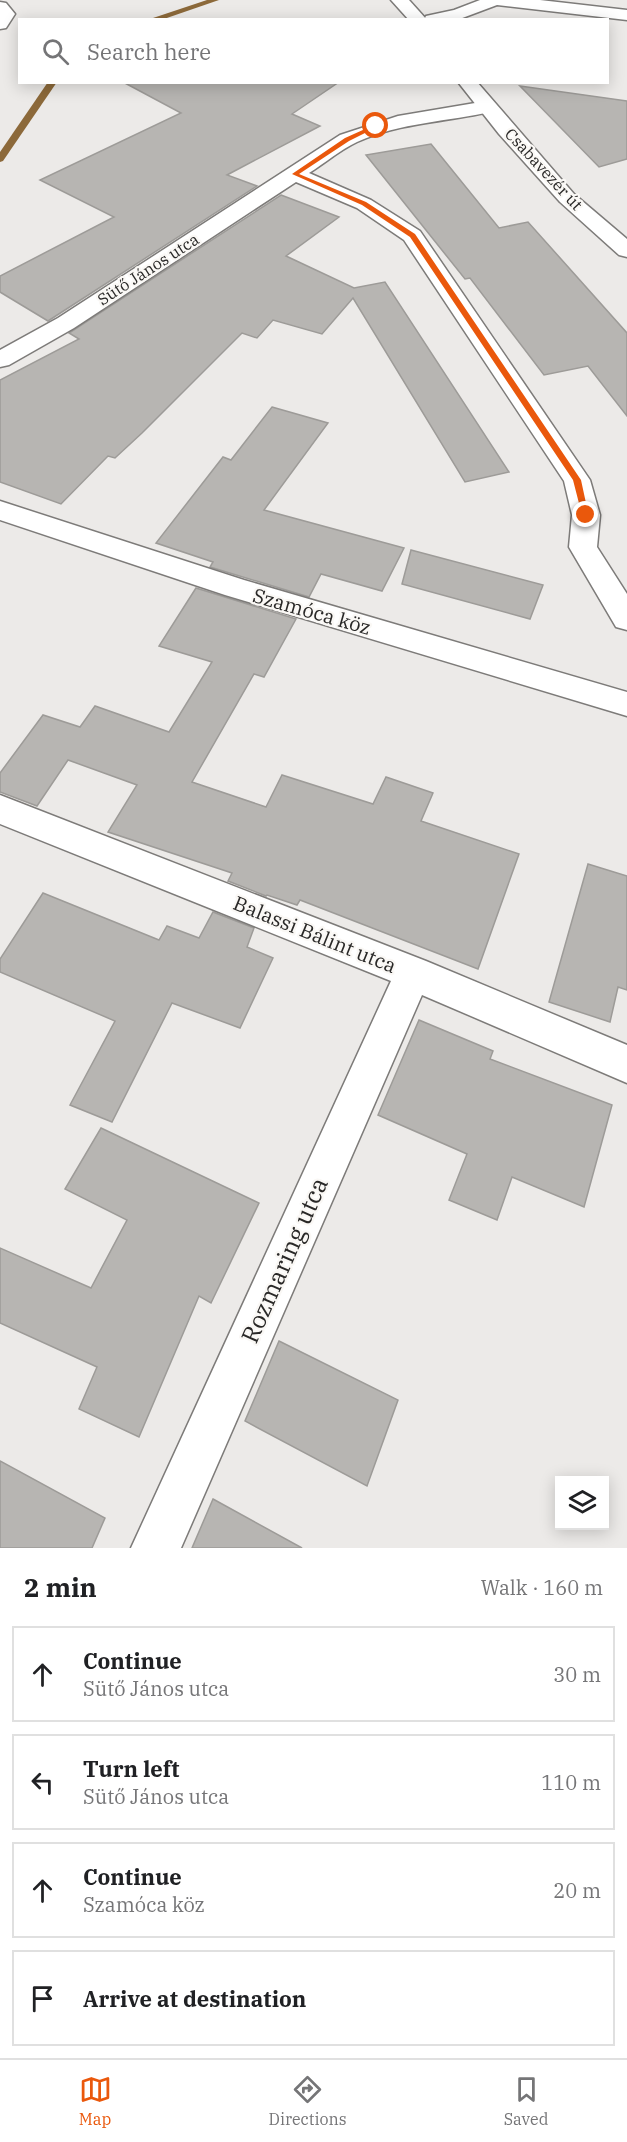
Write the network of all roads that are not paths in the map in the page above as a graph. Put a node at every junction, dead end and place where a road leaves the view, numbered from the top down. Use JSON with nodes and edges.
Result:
{"nodes":[{"id":1,"x":399,"y":0,"type":"edge"},
{"id":2,"x":495,"y":0,"type":"edge"},
{"id":3,"x":0,"y":7,"type":"edge"},
{"id":4,"x":627,"y":15,"type":"edge"},
{"id":5,"x":416,"y":18,"type":"edge"},
{"id":6,"x":441,"y":18,"type":"edge"},
{"id":7,"x":0,"y":24,"type":"edge"},
{"id":8,"x":469,"y":84,"type":"edge"},
{"id":9,"x":487,"y":107,"type":"junction"},
{"id":10,"x":295,"y":174,"type":"junction"},
{"id":11,"x":627,"y":250,"type":"edge"},
{"id":12,"x":0,"y":360,"type":"edge"},
{"id":13,"x":0,"y":510,"type":"edge"},
{"id":14,"x":627,"y":619,"type":"edge"},
{"id":15,"x":627,"y":704,"type":"edge"},
{"id":16,"x":0,"y":810,"type":"edge"},
{"id":17,"x":413,"y":973,"type":"junction"},
{"id":18,"x":627,"y":1064,"type":"edge"},
{"id":19,"x":156,"y":1548,"type":"edge"}],
"edges":[{"from":1,"to":5,"type":"street"},
{"from":2,"to":4,"type":"street"},
{"from":2,"to":6,"type":"street"},
{"from":3,"to":7,"type":"street"},
{"from":8,"to":9,"type":"street","name":"Csabavezér út"},
{"from":9,"to":10,"type":"street","name":"Sütő János utca"},
{"from":9,"to":11,"type":"street","name":"Csabavezér út"},
{"from":10,"to":12,"type":"street","name":"Sütő János utca"},
{"from":10,"to":14,"type":"street"},
{"from":13,"to":15,"type":"street","name":"Szamóca köz"},
{"from":16,"to":17,"type":"street","name":"Balassi Bálint utca"},
{"from":17,"to":18,"type":"street","name":"Balassi Bálint utca"},
{"from":17,"to":19,"type":"street","name":"Rozmaring utca"}]}
